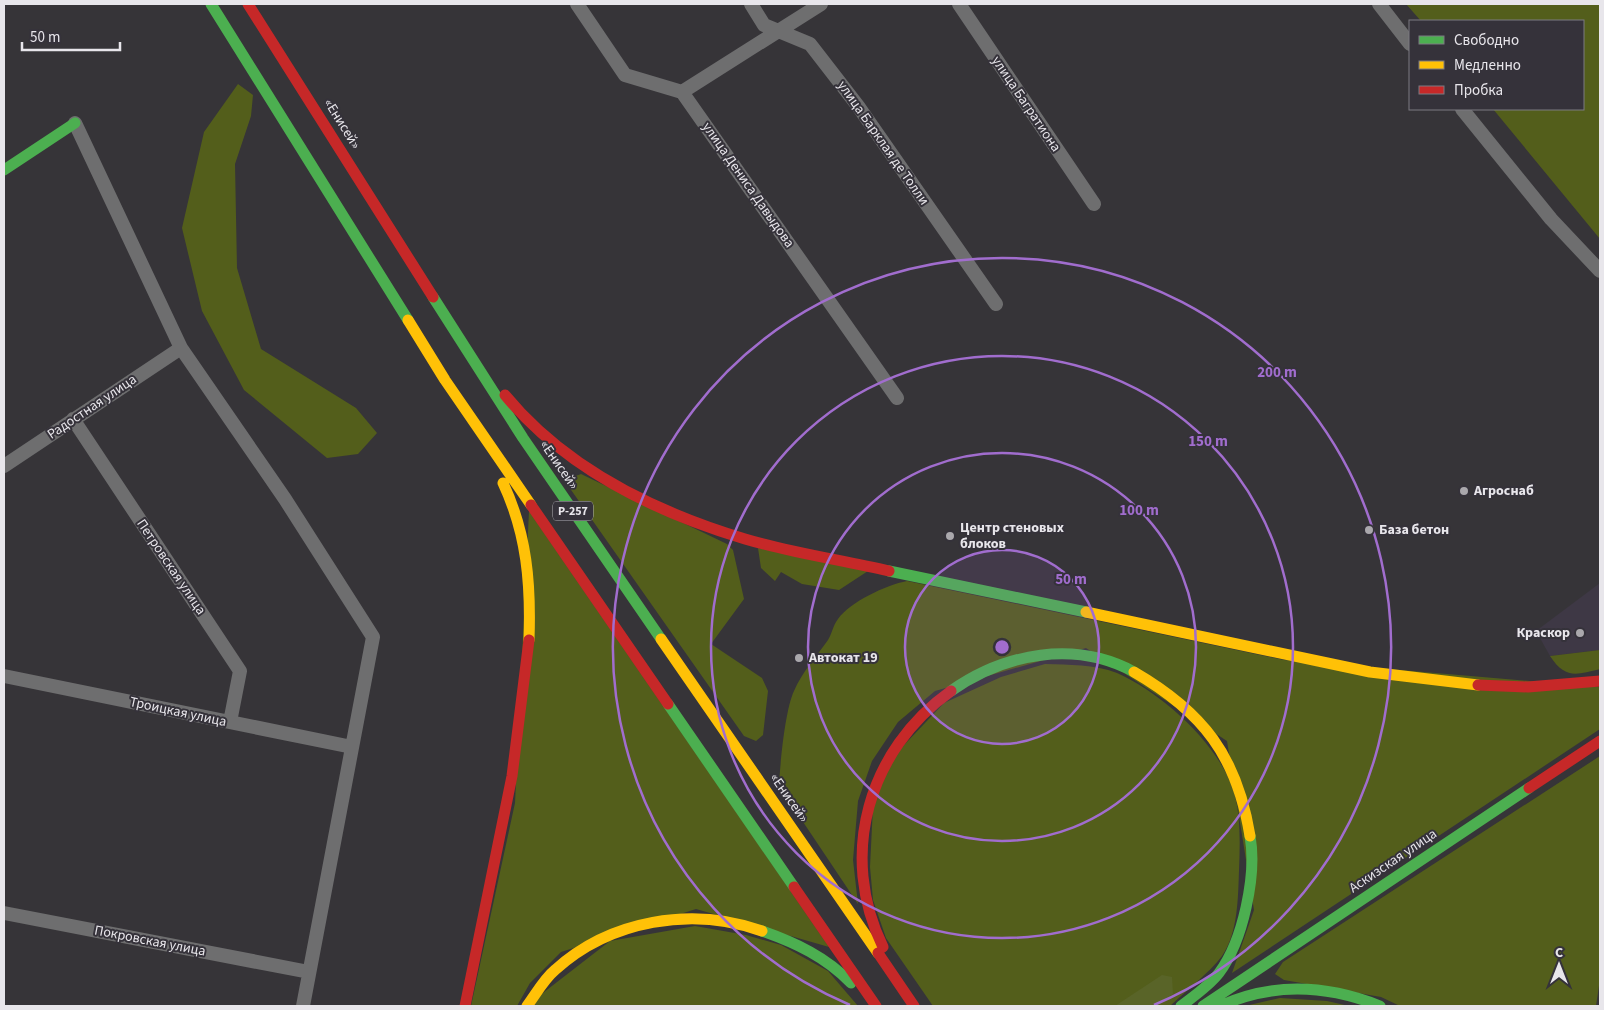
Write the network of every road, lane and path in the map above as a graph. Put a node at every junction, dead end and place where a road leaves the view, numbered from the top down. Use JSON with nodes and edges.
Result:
{"nodes":[{"id":1,"x":211,"y":4,"type":"edge"},
{"id":2,"x":248,"y":4,"type":"edge"},
{"id":3,"x":577,"y":4,"type":"edge"},
{"id":4,"x":751,"y":4,"type":"edge"},
{"id":5,"x":821,"y":4,"type":"edge"},
{"id":6,"x":959,"y":4,"type":"edge"},
{"id":7,"x":1379,"y":4,"type":"edge"},
{"id":8,"x":779,"y":31,"type":"junction"},
{"id":9,"x":1409,"y":43,"type":"edge"},
{"id":10,"x":682,"y":92,"type":"junction"},
{"id":11,"x":1463,"y":110,"type":"edge"},
{"id":12,"x":75,"y":123,"type":"joint"},
{"id":13,"x":4,"y":170,"type":"edge"},
{"id":14,"x":1094,"y":204,"type":"dead end"},
{"id":15,"x":1600,"y":272,"type":"edge"},
{"id":16,"x":996,"y":304,"type":"dead end"},
{"id":17,"x":181,"y":348,"type":"junction"},
{"id":18,"x":465,"y":348,"type":"junction"},
{"id":19,"x":445,"y":380,"type":"junction"},
{"id":20,"x":897,"y":398,"type":"dead end"},
{"id":21,"x":74,"y":419,"type":"junction"},
{"id":22,"x":4,"y":466,"type":"edge"},
{"id":23,"x":4,"y":676,"type":"edge"},
{"id":24,"x":1600,"y":681,"type":"edge"},
{"id":25,"x":230,"y":722,"type":"junction"},
{"id":26,"x":1600,"y":741,"type":"edge"},
{"id":27,"x":352,"y":747,"type":"junction"},
{"id":28,"x":4,"y":913,"type":"edge"},
{"id":29,"x":303,"y":971,"type":"junction"},
{"id":30,"x":303,"y":1006,"type":"edge"},
{"id":31,"x":465,"y":1006,"type":"edge"},
{"id":32,"x":527,"y":1006,"type":"edge"},
{"id":33,"x":874,"y":1006,"type":"edge"},
{"id":34,"x":916,"y":1006,"type":"edge"},
{"id":35,"x":1181,"y":1006,"type":"edge"},
{"id":36,"x":1203,"y":1006,"type":"edge"},
{"id":37,"x":1220,"y":1006,"type":"edge"},
{"id":38,"x":1380,"y":1006,"type":"edge"}],
"edges":[{"from":1,"to":19,"type":"main road","number":"Р-257"},
{"from":2,"to":18,"type":"main road","name":"«Енисей»","number":"Р-257"},
{"from":3,"to":10,"type":"street"},
{"from":4,"to":8,"type":"street","name":"улица Барклая де Толли"},
{"from":5,"to":8,"type":"street"},
{"from":6,"to":14,"type":"street","name":"улица Багратиона"},
{"from":7,"to":9,"type":"street"},
{"from":8,"to":10,"type":"street"},
{"from":8,"to":16,"type":"street","name":"улица Барклая де Толли"},
{"from":10,"to":20,"type":"street","name":"улица Дениса Давыдова"},
{"from":11,"to":15,"type":"street"},
{"from":12,"to":13,"type":"main road"},
{"from":12,"to":17,"type":"street"},
{"from":17,"to":21,"type":"street","name":"Радостная улица"},
{"from":17,"to":27,"type":"street"},
{"from":18,"to":24,"type":"main road"},
{"from":18,"to":34,"type":"main road","name":"«Енисей»","number":"Р-257"},
{"from":19,"to":31,"type":"main road"},
{"from":19,"to":33,"type":"main road","number":"Р-257"},
{"from":21,"to":22,"type":"street","name":"Радостная улица"},
{"from":21,"to":25,"type":"street","name":"Петровская улица"},
{"from":23,"to":25,"type":"street","name":"Троицкая улица"},
{"from":25,"to":27,"type":"street","name":"Троицкая улица"},
{"from":26,"to":36,"type":"main road","name":"Аскизская улица"},
{"from":27,"to":29,"type":"street"},
{"from":28,"to":29,"type":"street","name":"Покровская улица"},
{"from":29,"to":30,"type":"street"},
{"from":32,"to":33,"type":"main road"},
{"from":34,"to":35,"type":"main road"},
{"from":37,"to":38,"type":"main road"}]}
